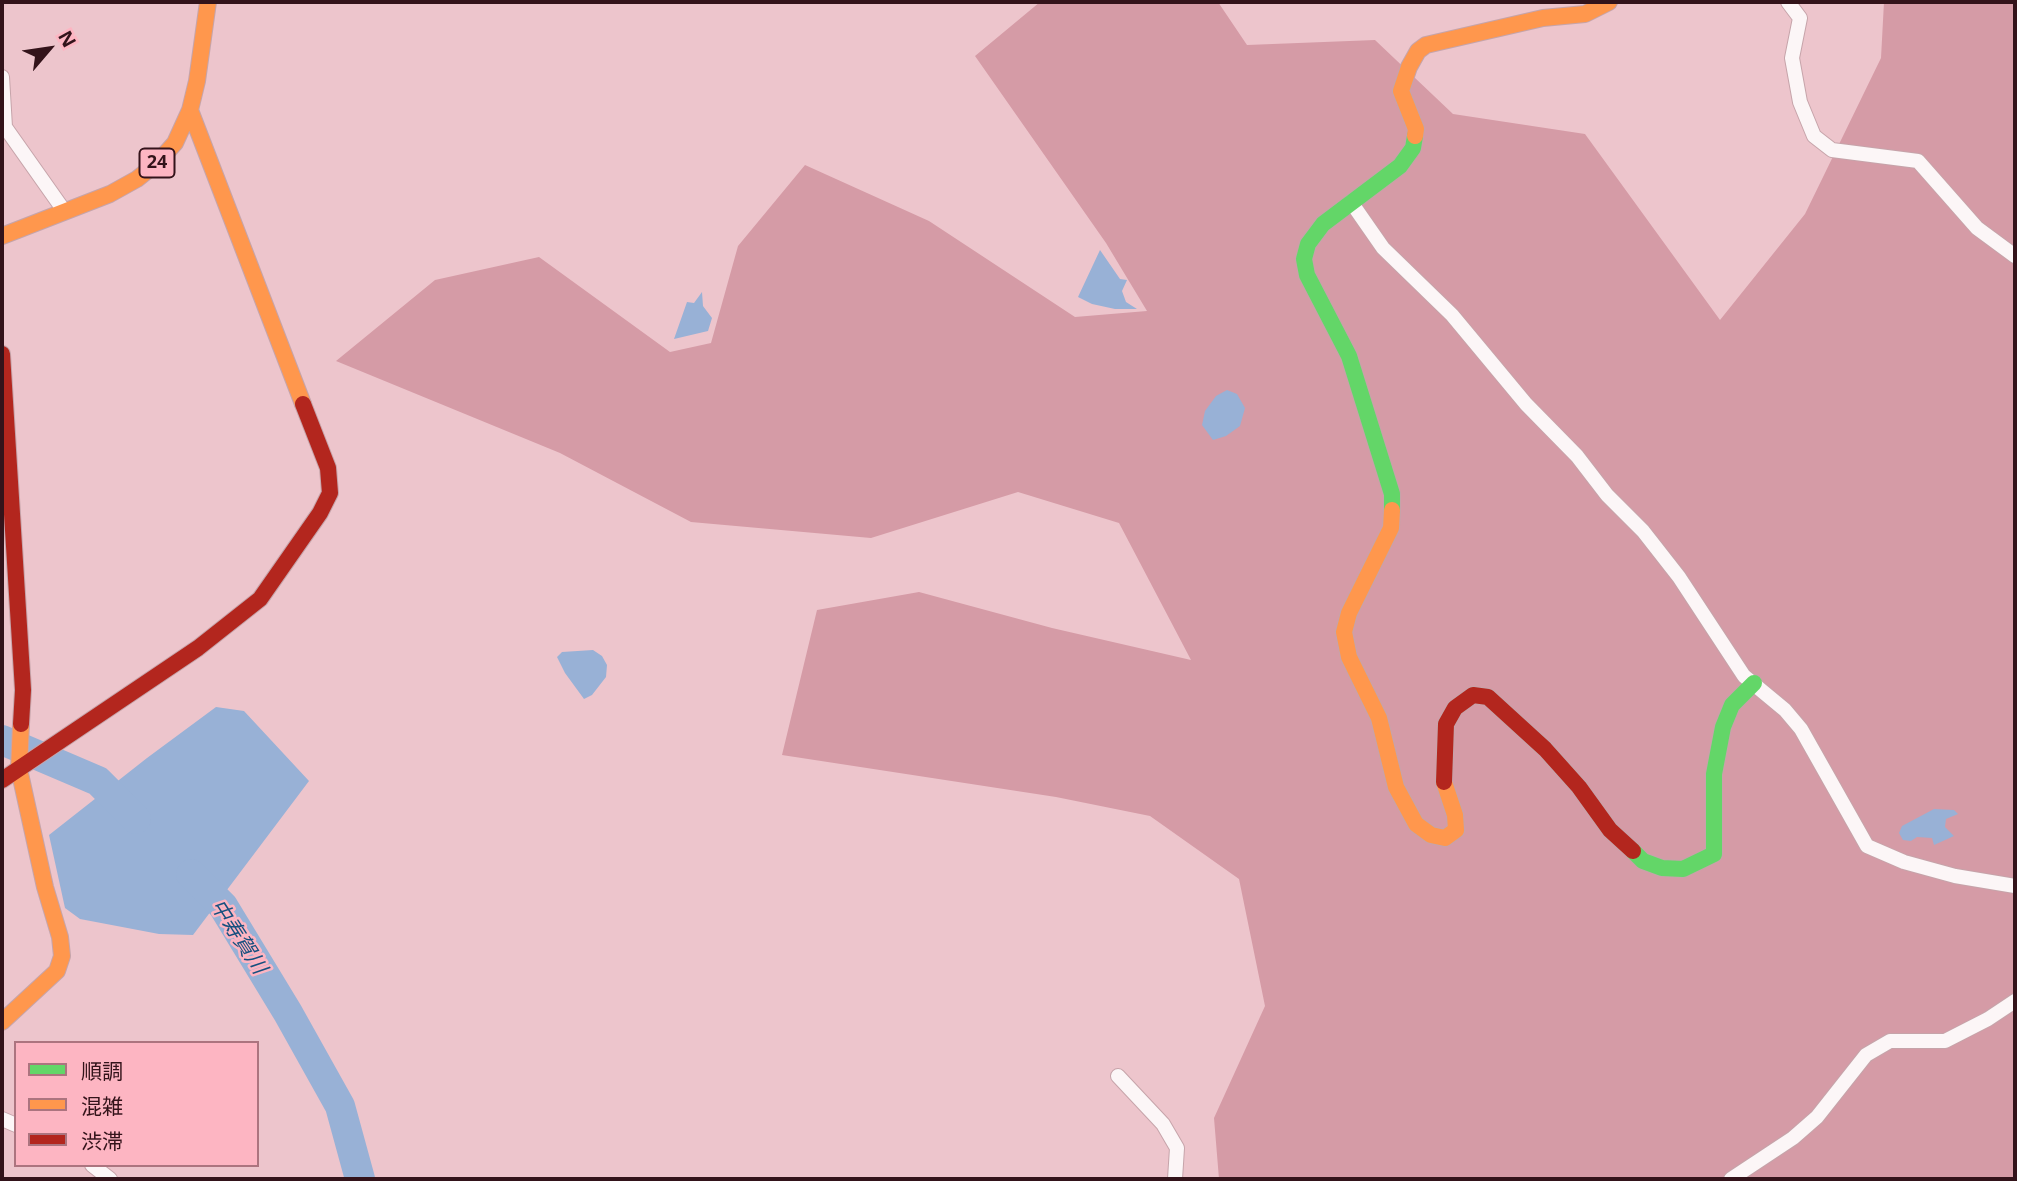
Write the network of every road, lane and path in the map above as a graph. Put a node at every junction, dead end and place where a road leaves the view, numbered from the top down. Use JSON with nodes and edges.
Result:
{"nodes":[{"id":1,"x":208,"y":2,"type":"edge"},
{"id":2,"x":1609,"y":2,"type":"edge"},
{"id":3,"x":1788,"y":2,"type":"edge"},
{"id":4,"x":2,"y":77,"type":"edge"},
{"id":5,"x":190,"y":110,"type":"junction"},
{"id":6,"x":1351,"y":202,"type":"junction"},
{"id":7,"x":65,"y":212,"type":"junction"},
{"id":8,"x":2,"y":236,"type":"edge"},
{"id":9,"x":2015,"y":256,"type":"edge"},
{"id":10,"x":2,"y":354,"type":"edge"},
{"id":11,"x":1754,"y":683,"type":"junction"},
{"id":12,"x":19,"y":769,"type":"junction"},
{"id":13,"x":2,"y":779,"type":"edge"},
{"id":14,"x":2015,"y":886,"type":"edge"},
{"id":15,"x":2015,"y":1001,"type":"edge"},
{"id":16,"x":2,"y":1022,"type":"edge"},
{"id":17,"x":1118,"y":1076,"type":"dead end"},
{"id":18,"x":95,"y":1167,"type":"edge"},
{"id":19,"x":110,"y":1179,"type":"edge"},
{"id":20,"x":1175,"y":1179,"type":"edge"},
{"id":21,"x":1731,"y":1179,"type":"edge"}],
"edges":[{"from":1,"to":5,"type":"street","number":"24"},
{"from":2,"to":6,"type":"street"},
{"from":3,"to":9,"type":"street"},
{"from":4,"to":7,"type":"street"},
{"from":5,"to":7,"type":"street","number":"24"},
{"from":5,"to":12,"type":"street"},
{"from":6,"to":11,"type":"street"},
{"from":6,"to":11,"type":"street"},
{"from":7,"to":8,"type":"street","number":"24"},
{"from":10,"to":12,"type":"street"},
{"from":11,"to":14,"type":"street"},
{"from":12,"to":13,"type":"street"},
{"from":12,"to":16,"type":"street"},
{"from":15,"to":21,"type":"street"},
{"from":17,"to":20,"type":"street"},
{"from":18,"to":19,"type":"street"}]}
